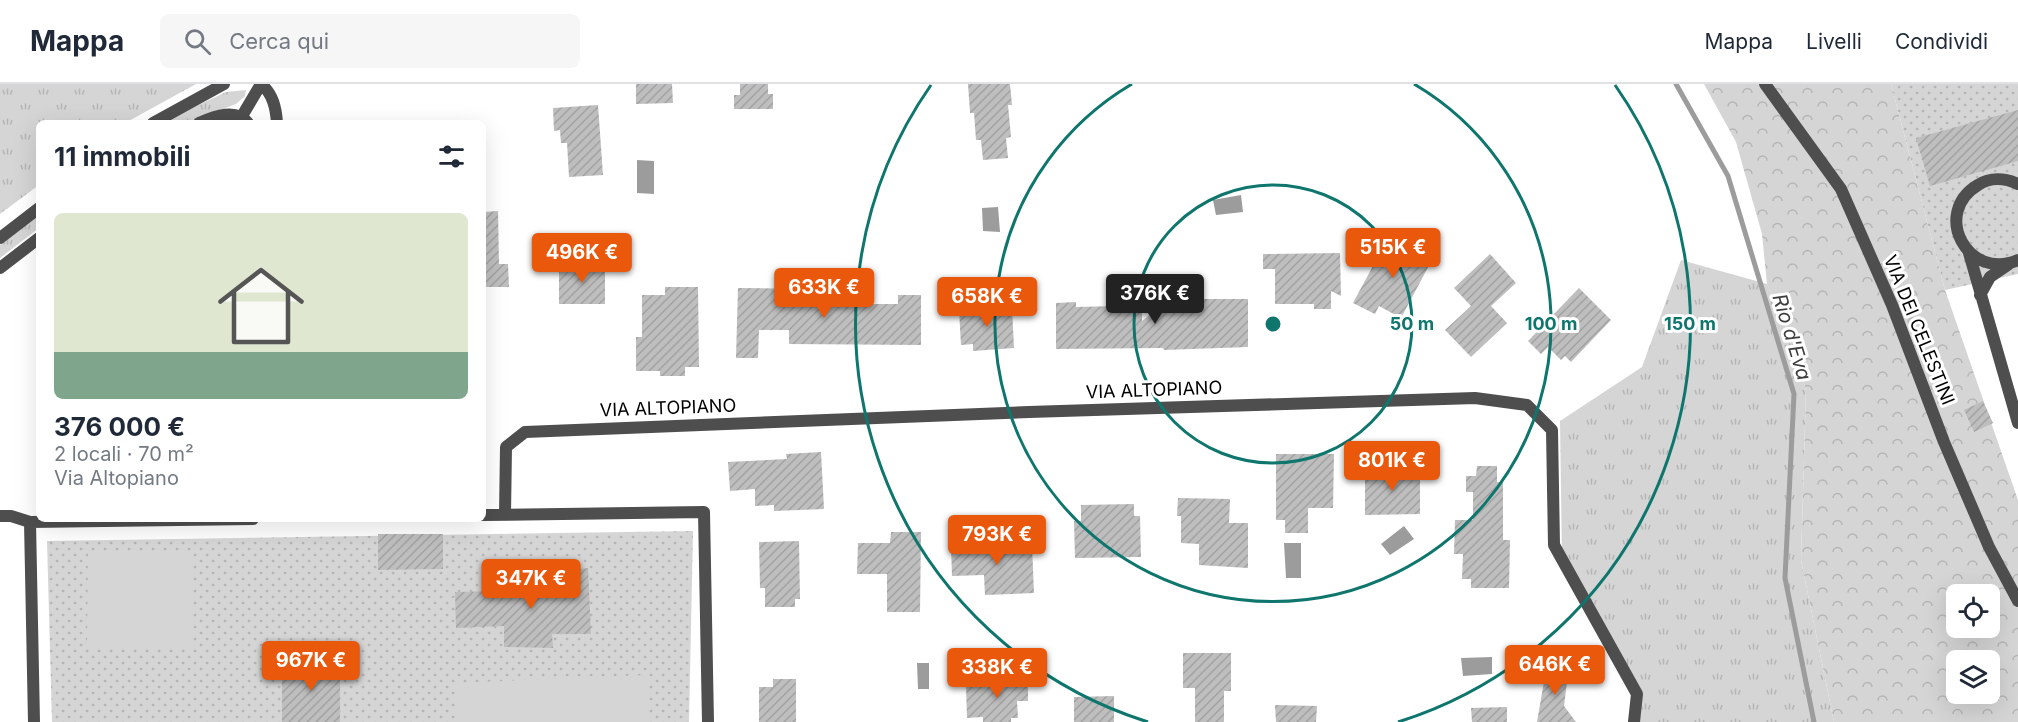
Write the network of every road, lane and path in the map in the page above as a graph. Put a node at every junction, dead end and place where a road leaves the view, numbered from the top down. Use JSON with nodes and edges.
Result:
{"nodes":[{"id":1,"x":224,"y":84,"type":"edge"},
{"id":2,"x":261,"y":84,"type":"edge"},
{"id":3,"x":1765,"y":84,"type":"edge"},
{"id":4,"x":245,"y":119,"type":"edge"},
{"id":5,"x":158,"y":120,"type":"edge"},
{"id":6,"x":209,"y":120,"type":"edge"},
{"id":7,"x":277,"y":120,"type":"edge"},
{"id":8,"x":2018,"y":184,"type":"edge"},
{"id":9,"x":36,"y":210,"type":"edge"},
{"id":10,"x":0,"y":238,"type":"edge"},
{"id":11,"x":36,"y":240,"type":"edge"},
{"id":12,"x":1969,"y":253,"type":"junction"},
{"id":13,"x":2014,"y":262,"type":"edge"},
{"id":14,"x":0,"y":268,"type":"edge"},
{"id":15,"x":1980,"y":295,"type":"junction"},
{"id":16,"x":2018,"y":423,"type":"edge"},
{"id":17,"x":486,"y":515,"type":"edge"},
{"id":18,"x":505,"y":515,"type":"junction"},
{"id":19,"x":0,"y":516,"type":"edge"},
{"id":20,"x":30,"y":522,"type":"junction"},
{"id":21,"x":36,"y":522,"type":"edge"},
{"id":22,"x":2018,"y":602,"type":"edge"},
{"id":23,"x":34,"y":722,"type":"edge"},
{"id":24,"x":708,"y":722,"type":"edge"},
{"id":25,"x":1634,"y":722,"type":"edge"}],
"edges":[{"from":1,"to":5,"type":"street"},
{"from":2,"to":4,"type":"street"},
{"from":2,"to":7,"type":"street"},
{"from":3,"to":22,"type":"street","name":"VIA DEI CELESTINI"},
{"from":4,"to":6,"type":"street"},
{"from":8,"to":12,"type":"street"},
{"from":9,"to":10,"type":"street"},
{"from":11,"to":14,"type":"street"},
{"from":12,"to":13,"type":"street"},
{"from":12,"to":15,"type":"street"},
{"from":13,"to":15,"type":"street"},
{"from":15,"to":16,"type":"street"},
{"from":17,"to":18,"type":"street"},
{"from":18,"to":24,"type":"street"},
{"from":18,"to":25,"type":"street","name":"VIA ALTOPIANO"},
{"from":19,"to":20,"type":"street"},
{"from":20,"to":21,"type":"street"},
{"from":20,"to":23,"type":"street"}]}
